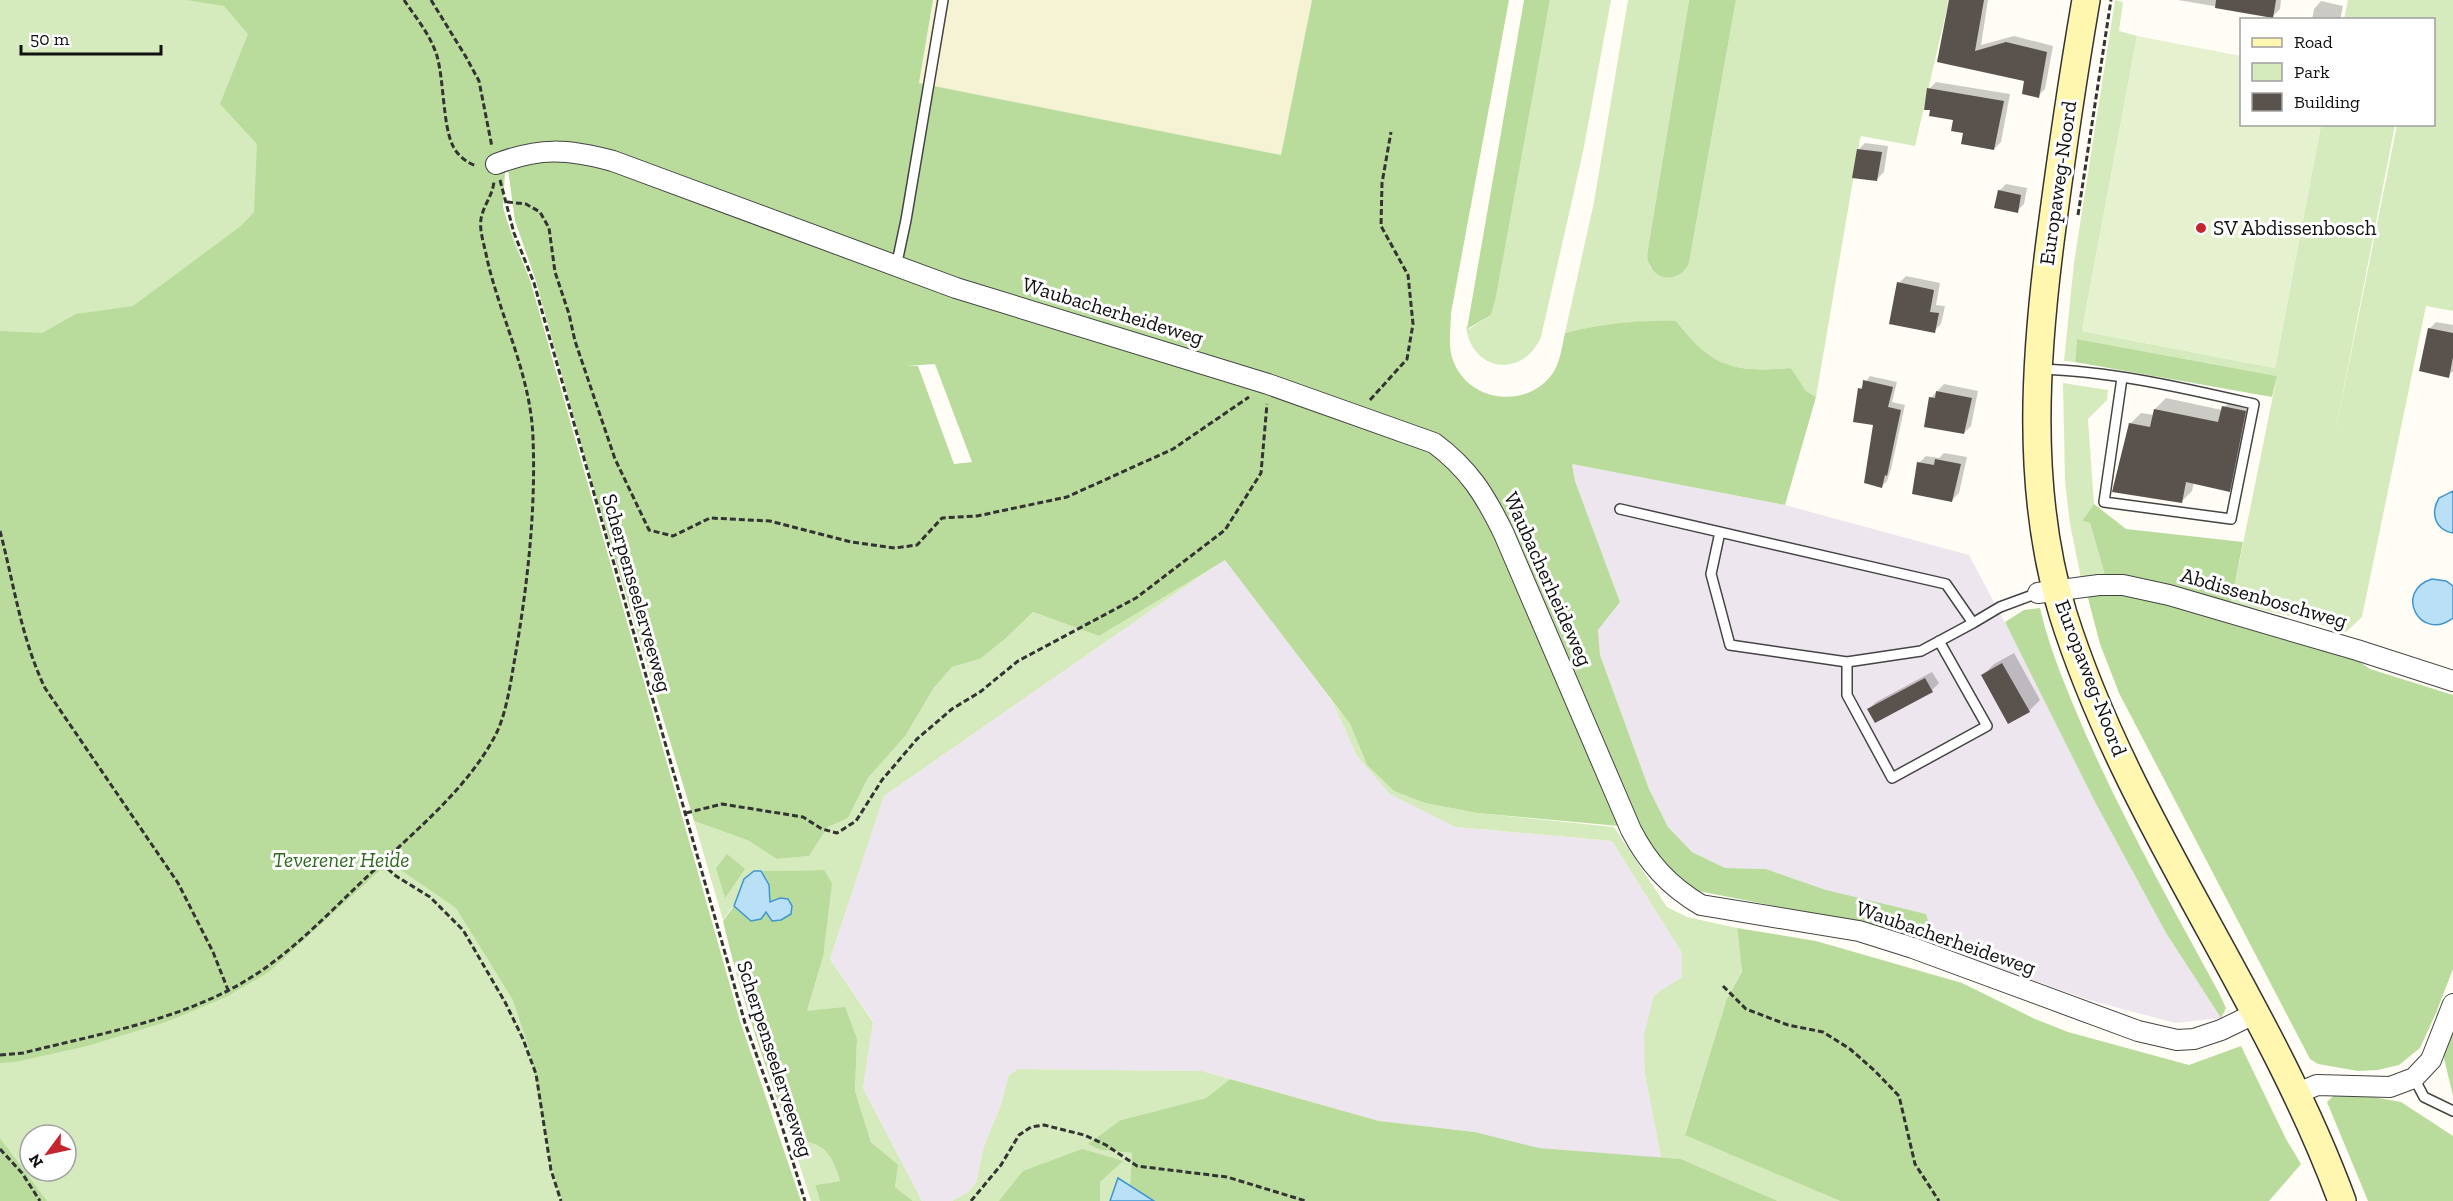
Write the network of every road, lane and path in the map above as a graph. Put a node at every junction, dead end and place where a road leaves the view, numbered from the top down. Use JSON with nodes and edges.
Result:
{"nodes":[{"id":1,"x":404,"y":0,"type":"edge"},
{"id":2,"x":430,"y":0,"type":"edge"},
{"id":3,"x":943,"y":0,"type":"edge"},
{"id":4,"x":2086,"y":0,"type":"edge"},
{"id":5,"x":2111,"y":0,"type":"edge"},
{"id":6,"x":1391,"y":132,"type":"dead end"},
{"id":7,"x":496,"y":164,"type":"junction"},
{"id":8,"x":507,"y":202,"type":"junction"},
{"id":9,"x":2077,"y":226,"type":"dead end"},
{"id":10,"x":896,"y":267,"type":"junction"},
{"id":11,"x":2037,"y":369,"type":"junction"},
{"id":12,"x":2122,"y":378,"type":"junction"},
{"id":13,"x":1268,"y":384,"type":"junction"},
{"id":14,"x":1353,"y":414,"type":"junction"},
{"id":15,"x":1620,"y":509,"type":"dead end"},
{"id":16,"x":0,"y":531,"type":"edge"},
{"id":17,"x":1720,"y":532,"type":"junction"},
{"id":18,"x":2048,"y":592,"type":"junction"},
{"id":19,"x":1973,"y":623,"type":"junction"},
{"id":20,"x":1939,"y":641,"type":"junction"},
{"id":21,"x":1847,"y":662,"type":"junction"},
{"id":22,"x":2453,"y":681,"type":"edge"},
{"id":23,"x":686,"y":813,"type":"junction"},
{"id":24,"x":381,"y":863,"type":"junction"},
{"id":25,"x":1723,"y":986,"type":"dead end"},
{"id":26,"x":228,"y":990,"type":"junction"},
{"id":27,"x":2453,"y":1004,"type":"edge"},
{"id":28,"x":2256,"y":1012,"type":"junction"},
{"id":29,"x":0,"y":1055,"type":"edge"},
{"id":30,"x":2414,"y":1078,"type":"junction"},
{"id":31,"x":2298,"y":1093,"type":"junction"},
{"id":32,"x":2453,"y":1112,"type":"edge"},
{"id":33,"x":0,"y":1149,"type":"edge"},
{"id":34,"x":40,"y":1201,"type":"edge"},
{"id":35,"x":561,"y":1201,"type":"edge"},
{"id":36,"x":806,"y":1201,"type":"edge"},
{"id":37,"x":972,"y":1201,"type":"edge"},
{"id":38,"x":1306,"y":1201,"type":"edge"},
{"id":39,"x":1939,"y":1201,"type":"edge"},
{"id":40,"x":2343,"y":1201,"type":"edge"}],
"edges":[{"from":1,"to":7,"type":"path"},
{"from":2,"to":7,"type":"path","name":"Scherpenseelerveeweg"},
{"from":3,"to":10,"type":"lane"},
{"from":4,"to":11,"type":"street","name":"Europaweg-Noord"},
{"from":5,"to":9,"type":"path"},
{"from":6,"to":14,"type":"path"},
{"from":7,"to":8,"type":"path","name":"Scherpenseelerveeweg"},
{"from":7,"to":10,"type":"street","name":"Waubacherheideweg"},
{"from":7,"to":24,"type":"path"},
{"from":8,"to":13,"type":"path"},
{"from":8,"to":23,"type":"path","name":"Scherpenseelerveeweg"},
{"from":10,"to":13,"type":"street","name":"Waubacherheideweg"},
{"from":11,"to":12,"type":"lane"},
{"from":11,"to":18,"type":"street","name":"Europaweg-Noord"},
{"from":12,"to":12,"type":"lane"},
{"from":13,"to":14,"type":"street","name":"Waubacherheideweg"},
{"from":13,"to":23,"type":"path"},
{"from":14,"to":28,"type":"street","name":"Waubacherheideweg"},
{"from":15,"to":17,"type":"lane"},
{"from":16,"to":26,"type":"path"},
{"from":17,"to":19,"type":"lane"},
{"from":17,"to":21,"type":"lane"},
{"from":18,"to":19,"type":"lane"},
{"from":18,"to":22,"type":"street","name":"Abdissenboschweg"},
{"from":18,"to":28,"type":"street","name":"Europaweg-Noord"},
{"from":19,"to":20,"type":"lane"},
{"from":20,"to":21,"type":"lane"},
{"from":20,"to":21,"type":"lane"},
{"from":23,"to":36,"type":"path","name":"Scherpenseelerveeweg"},
{"from":24,"to":26,"type":"path"},
{"from":24,"to":35,"type":"path"},
{"from":25,"to":39,"type":"path"},
{"from":26,"to":29,"type":"path"},
{"from":27,"to":30,"type":"street"},
{"from":28,"to":31,"type":"street","name":"Europaweg-Noord"},
{"from":30,"to":31,"type":"street"},
{"from":30,"to":32,"type":"lane"},
{"from":31,"to":40,"type":"street","name":"Europaweg-Noord"},
{"from":33,"to":34,"type":"path"},
{"from":37,"to":38,"type":"path"}]}
